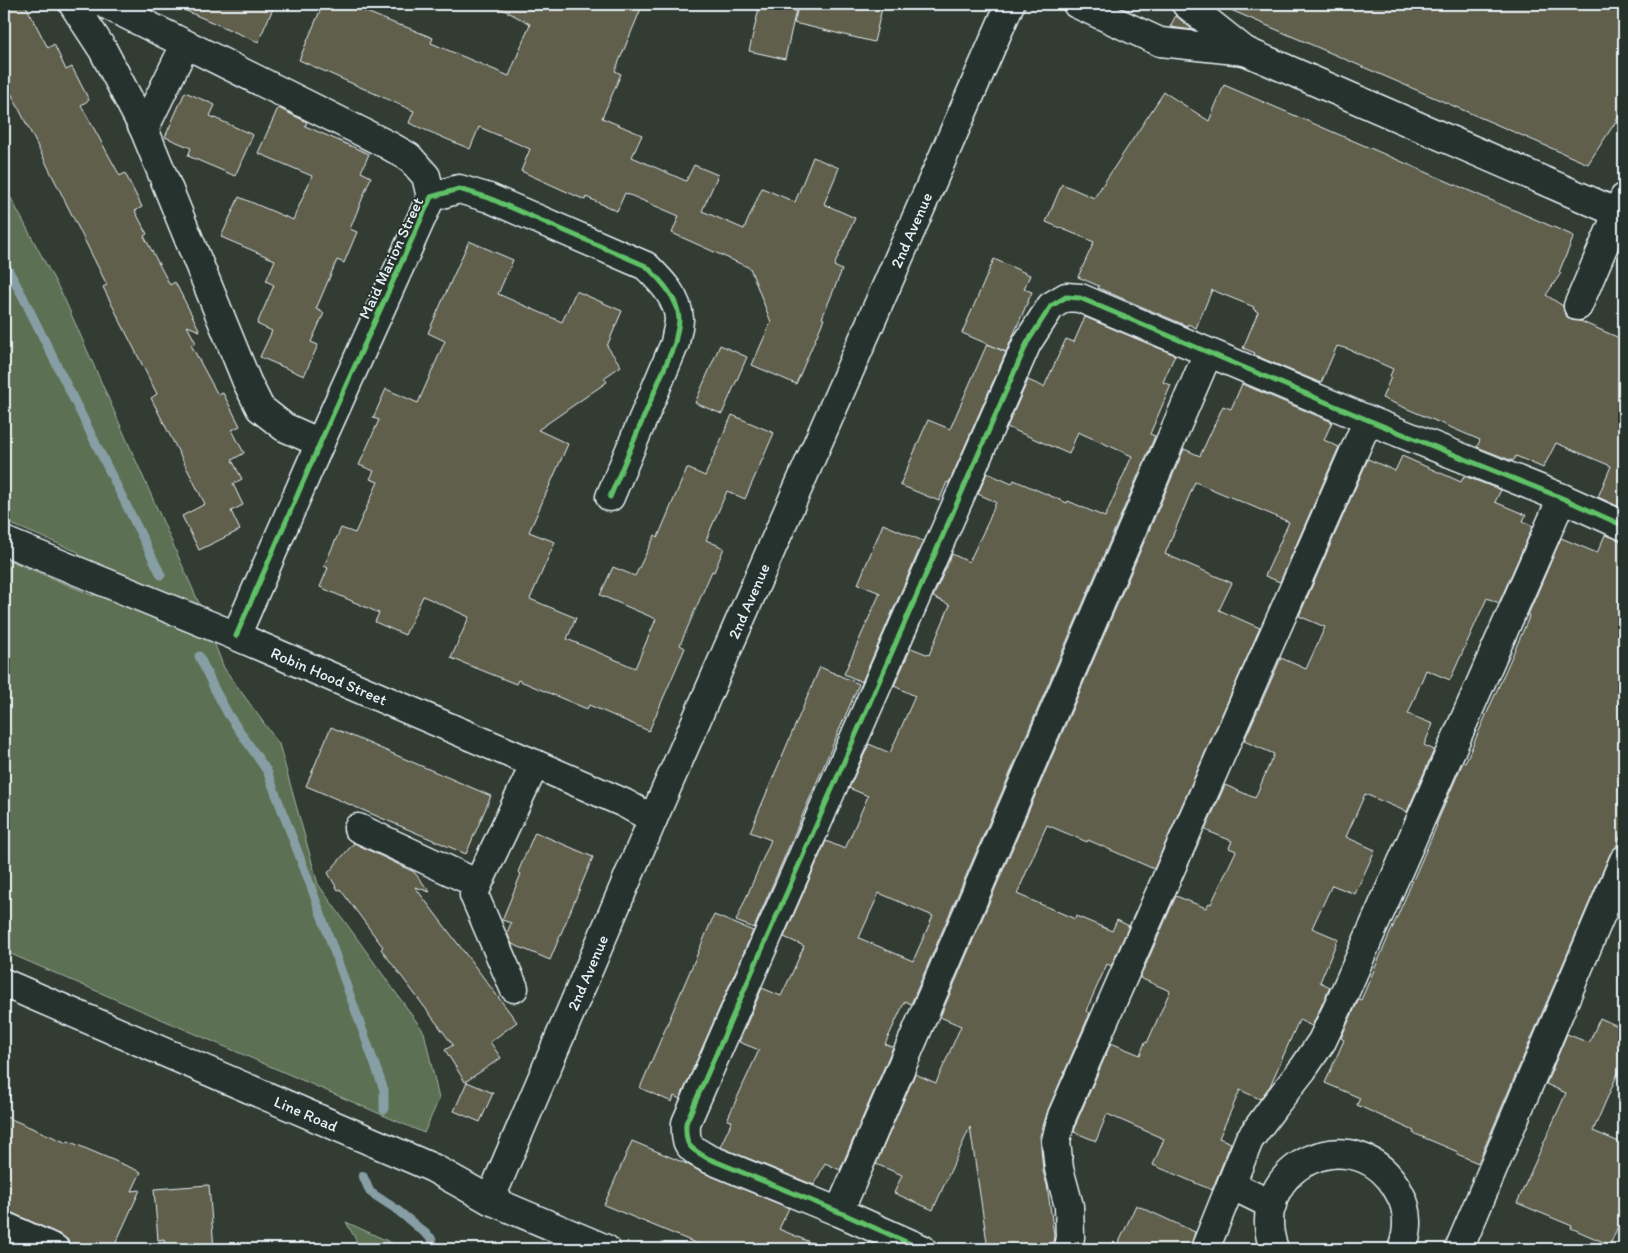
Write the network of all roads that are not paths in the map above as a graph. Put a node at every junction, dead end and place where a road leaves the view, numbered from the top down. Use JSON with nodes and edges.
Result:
{"nodes":[{"id":1,"x":73,"y":4,"type":"edge"},
{"id":2,"x":105,"y":4,"type":"edge"},
{"id":3,"x":1010,"y":4,"type":"edge"},
{"id":4,"x":1077,"y":4,"type":"edge"},
{"id":5,"x":1186,"y":4,"type":"edge"},
{"id":6,"x":185,"y":44,"type":"junction"},
{"id":7,"x":1245,"y":51,"type":"junction"},
{"id":8,"x":144,"y":129,"type":"junction"},
{"id":9,"x":431,"y":197,"type":"junction"},
{"id":10,"x":1621,"y":206,"type":"edge"},
{"id":11,"x":1578,"y":306,"type":"dead end"},
{"id":12,"x":1208,"y":353,"type":"junction"},
{"id":13,"x":1368,"y":420,"type":"junction"},
{"id":14,"x":320,"y":444,"type":"junction"},
{"id":15,"x":610,"y":497,"type":"dead end"},
{"id":16,"x":1562,"y":498,"type":"junction"},
{"id":17,"x":1624,"y":526,"type":"edge"},
{"id":18,"x":4,"y":541,"type":"edge"},
{"id":19,"x":236,"y":636,"type":"junction"},
{"id":20,"x":535,"y":764,"type":"junction"},
{"id":21,"x":653,"y":819,"type":"junction"},
{"id":22,"x":358,"y":828,"type":"dead end"},
{"id":23,"x":1624,"y":860,"type":"edge"},
{"id":24,"x":478,"y":884,"type":"junction"},
{"id":25,"x":4,"y":983,"type":"edge"},
{"id":26,"x":514,"y":988,"type":"dead end"},
{"id":27,"x":1231,"y":1185,"type":"junction"},
{"id":28,"x":490,"y":1200,"type":"junction"},
{"id":29,"x":1272,"y":1206,"type":"junction"},
{"id":30,"x":839,"y":1212,"type":"junction"},
{"id":31,"x":4,"y":1226,"type":"edge"},
{"id":32,"x":1404,"y":1248,"type":"edge"},
{"id":33,"x":55,"y":1249,"type":"edge"},
{"id":34,"x":606,"y":1249,"type":"edge"},
{"id":35,"x":922,"y":1249,"type":"edge"},
{"id":36,"x":1068,"y":1249,"type":"edge"},
{"id":37,"x":1204,"y":1249,"type":"edge"},
{"id":38,"x":1274,"y":1249,"type":"edge"},
{"id":39,"x":1459,"y":1249,"type":"edge"}],
"edges":[{"from":1,"to":8,"type":"street"},
{"from":2,"to":6,"type":"street"},
{"from":3,"to":21,"type":"street","name":"2nd Avenue"},
{"from":4,"to":7,"type":"street"},
{"from":5,"to":7,"type":"street"},
{"from":6,"to":8,"type":"street"},
{"from":6,"to":9,"type":"street"},
{"from":7,"to":10,"type":"street"},
{"from":8,"to":14,"type":"street"},
{"from":9,"to":14,"type":"street","name":"Maid Marion Street"},
{"from":9,"to":15,"type":"street","name":"Maid Marion Street"},
{"from":10,"to":11,"type":"street"},
{"from":12,"to":13,"type":"street"},
{"from":12,"to":30,"type":"street"},
{"from":12,"to":30,"type":"street"},
{"from":13,"to":16,"type":"street"},
{"from":13,"to":36,"type":"street"},
{"from":14,"to":19,"type":"street","name":"Maid Marion Street"},
{"from":16,"to":17,"type":"street"},
{"from":16,"to":27,"type":"street"},
{"from":18,"to":19,"type":"street","name":"Robin Hood Street"},
{"from":19,"to":20,"type":"street","name":"Robin Hood Street"},
{"from":20,"to":21,"type":"street","name":"Robin Hood Street"},
{"from":20,"to":24,"type":"street"},
{"from":21,"to":28,"type":"street","name":"2nd Avenue"},
{"from":22,"to":24,"type":"street"},
{"from":23,"to":39,"type":"street"},
{"from":24,"to":26,"type":"street"},
{"from":25,"to":28,"type":"street","name":"Line Road"},
{"from":27,"to":29,"type":"street"},
{"from":27,"to":37,"type":"street"},
{"from":28,"to":34,"type":"street","name":"Line Road"},
{"from":29,"to":32,"type":"street"},
{"from":29,"to":38,"type":"street"},
{"from":30,"to":35,"type":"street"},
{"from":31,"to":33,"type":"street"}]}
